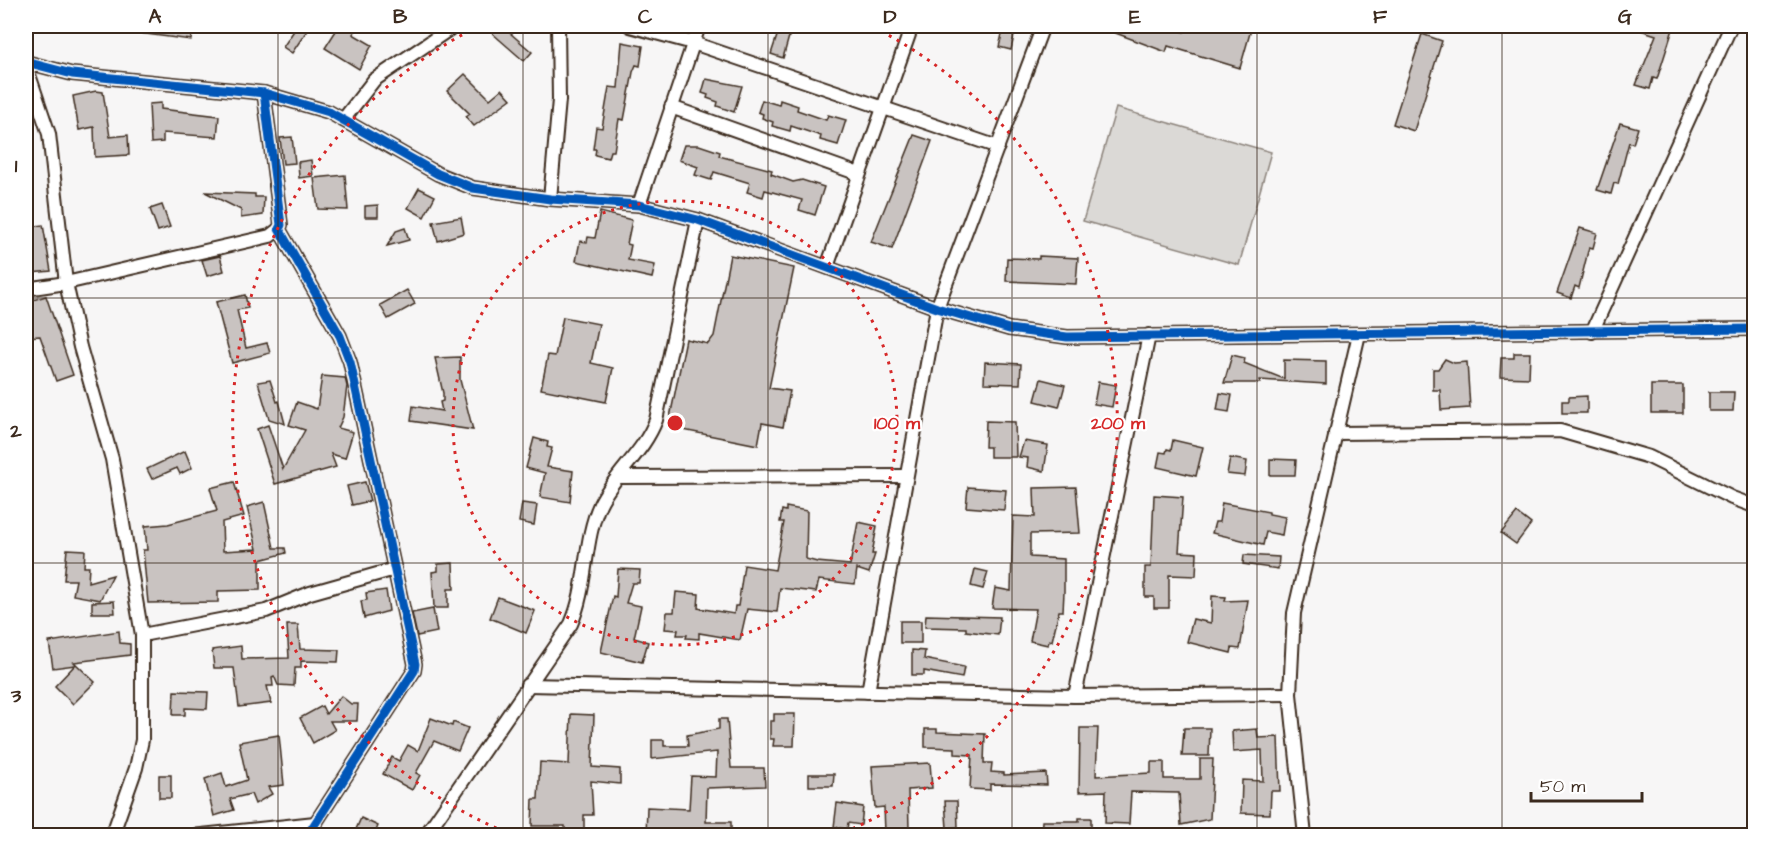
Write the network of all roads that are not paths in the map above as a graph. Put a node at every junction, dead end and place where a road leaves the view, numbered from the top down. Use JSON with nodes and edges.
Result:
{"nodes":[{"id":1,"x":454,"y":26,"type":"edge"},
{"id":2,"x":558,"y":26,"type":"edge"},
{"id":3,"x":630,"y":26,"type":"edge"},
{"id":4,"x":699,"y":26,"type":"edge"},
{"id":5,"x":912,"y":26,"type":"edge"},
{"id":6,"x":1043,"y":26,"type":"edge"},
{"id":7,"x":1731,"y":26,"type":"edge"},
{"id":8,"x":693,"y":43,"type":"junction"},
{"id":9,"x":26,"y":64,"type":"edge"},
{"id":10,"x":264,"y":93,"type":"junction"},
{"id":11,"x":671,"y":107,"type":"junction"},
{"id":12,"x":882,"y":109,"type":"junction"},
{"id":13,"x":343,"y":120,"type":"junction"},
{"id":14,"x":998,"y":147,"type":"junction"},
{"id":15,"x":859,"y":174,"type":"junction"},
{"id":16,"x":550,"y":199,"type":"junction"},
{"id":17,"x":639,"y":205,"type":"junction"},
{"id":18,"x":698,"y":220,"type":"junction"},
{"id":19,"x":279,"y":230,"type":"junction"},
{"id":20,"x":827,"y":267,"type":"junction"},
{"id":21,"x":66,"y":283,"type":"junction"},
{"id":22,"x":26,"y":289,"type":"edge"},
{"id":23,"x":937,"y":308,"type":"junction"},
{"id":24,"x":1755,"y":329,"type":"edge"},
{"id":25,"x":1592,"y":332,"type":"junction"},
{"id":26,"x":1359,"y":334,"type":"junction"},
{"id":27,"x":1149,"y":335,"type":"junction"},
{"id":28,"x":1335,"y":433,"type":"junction"},
{"id":29,"x":906,"y":476,"type":"junction"},
{"id":30,"x":618,"y":477,"type":"junction"},
{"id":31,"x":1755,"y":506,"type":"edge"},
{"id":32,"x":395,"y":569,"type":"junction"},
{"id":33,"x":142,"y":635,"type":"junction"},
{"id":34,"x":527,"y":685,"type":"junction"},
{"id":35,"x":867,"y":692,"type":"junction"},
{"id":36,"x":1290,"y":694,"type":"junction"},
{"id":37,"x":1075,"y":696,"type":"junction"},
{"id":38,"x":315,"y":823,"type":"junction"},
{"id":39,"x":112,"y":836,"type":"edge"},
{"id":40,"x":192,"y":836,"type":"edge"},
{"id":41,"x":307,"y":836,"type":"edge"},
{"id":42,"x":425,"y":836,"type":"edge"},
{"id":43,"x":1305,"y":836,"type":"edge"}],
"edges":[{"from":1,"to":13,"type":"street"},
{"from":2,"to":16,"type":"street"},
{"from":3,"to":8,"type":"street"},
{"from":4,"to":8,"type":"street"},
{"from":5,"to":12,"type":"street"},
{"from":6,"to":14,"type":"street"},
{"from":7,"to":25,"type":"street"},
{"from":8,"to":11,"type":"street"},
{"from":8,"to":12,"type":"street"},
{"from":9,"to":10,"type":"street"},
{"from":9,"to":21,"type":"street"},
{"from":10,"to":13,"type":"street"},
{"from":10,"to":19,"type":"street"},
{"from":11,"to":15,"type":"street"},
{"from":11,"to":17,"type":"street"},
{"from":12,"to":14,"type":"street"},
{"from":12,"to":15,"type":"street"},
{"from":13,"to":16,"type":"street"},
{"from":14,"to":23,"type":"street"},
{"from":15,"to":20,"type":"street"},
{"from":16,"to":17,"type":"street"},
{"from":17,"to":18,"type":"street"},
{"from":18,"to":20,"type":"street"},
{"from":18,"to":30,"type":"street"},
{"from":19,"to":21,"type":"street"},
{"from":19,"to":32,"type":"street"},
{"from":20,"to":23,"type":"street"},
{"from":21,"to":22,"type":"street"},
{"from":21,"to":33,"type":"street"},
{"from":23,"to":27,"type":"street"},
{"from":23,"to":29,"type":"street"},
{"from":24,"to":25,"type":"street"},
{"from":25,"to":26,"type":"street"},
{"from":26,"to":27,"type":"street"},
{"from":26,"to":28,"type":"street"},
{"from":27,"to":37,"type":"street"},
{"from":28,"to":31,"type":"street"},
{"from":28,"to":36,"type":"street"},
{"from":29,"to":30,"type":"street"},
{"from":29,"to":35,"type":"street"},
{"from":30,"to":34,"type":"street"},
{"from":32,"to":33,"type":"street"},
{"from":32,"to":38,"type":"street"},
{"from":33,"to":39,"type":"street"},
{"from":34,"to":35,"type":"street"},
{"from":34,"to":42,"type":"street"},
{"from":35,"to":37,"type":"street"},
{"from":36,"to":37,"type":"street"},
{"from":36,"to":43,"type":"street"},
{"from":38,"to":40,"type":"street"},
{"from":38,"to":41,"type":"street"}]}
